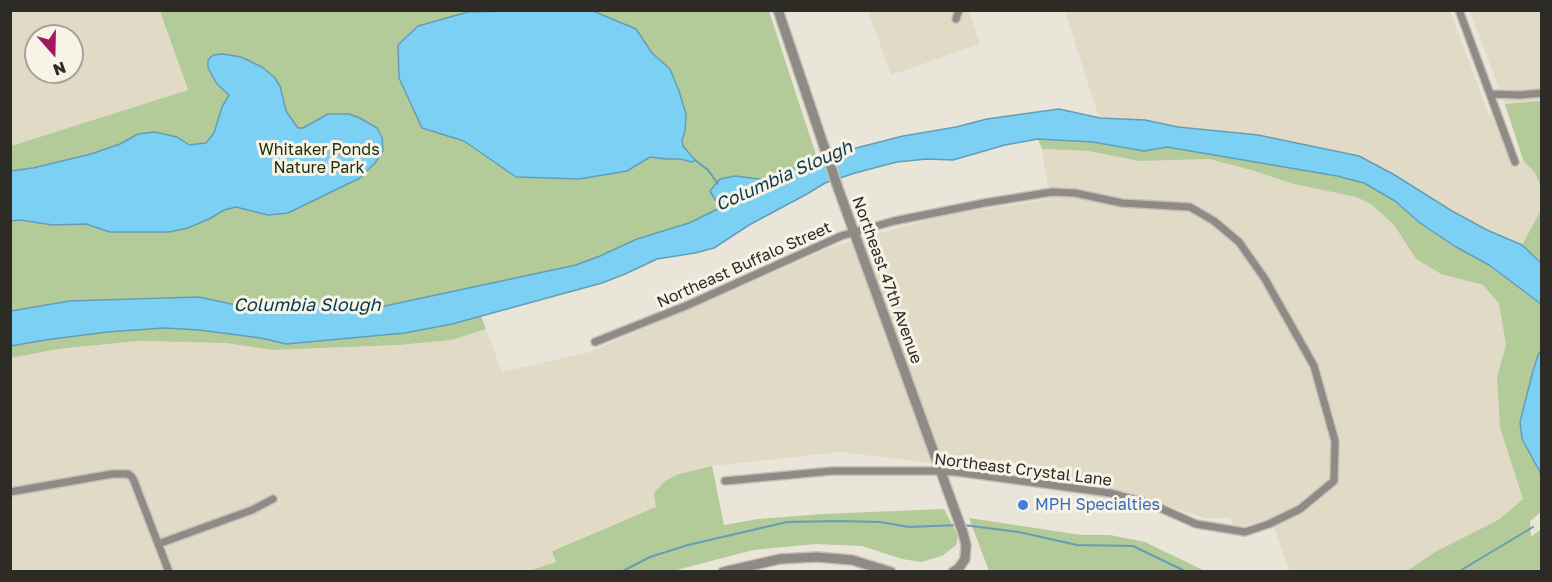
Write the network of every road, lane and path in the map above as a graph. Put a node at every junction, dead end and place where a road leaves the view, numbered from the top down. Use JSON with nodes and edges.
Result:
{"nodes":[{"id":1,"x":778,"y":10,"type":"edge"},
{"id":2,"x":959,"y":10,"type":"edge"},
{"id":3,"x":1459,"y":10,"type":"edge"},
{"id":4,"x":956,"y":19,"type":"dead end"},
{"id":5,"x":1542,"y":93,"type":"edge"},
{"id":6,"x":1490,"y":94,"type":"junction"},
{"id":7,"x":1515,"y":162,"type":"dead end"},
{"id":8,"x":854,"y":232,"type":"junction"},
{"id":9,"x":595,"y":342,"type":"dead end"},
{"id":10,"x":941,"y":471,"type":"junction"},
{"id":11,"x":725,"y":481,"type":"dead end"},
{"id":12,"x":10,"y":492,"type":"edge"},
{"id":13,"x":273,"y":499,"type":"dead end"},
{"id":14,"x":1274,"y":521,"type":"joint"},
{"id":15,"x":158,"y":544,"type":"junction"},
{"id":16,"x":169,"y":572,"type":"edge"},
{"id":17,"x":723,"y":572,"type":"edge"},
{"id":18,"x":891,"y":572,"type":"edge"},
{"id":19,"x":954,"y":572,"type":"edge"}],
"edges":[{"from":1,"to":8,"type":"street","name":"Northeast 47th Avenue"},
{"from":2,"to":4,"type":"street"},
{"from":3,"to":6,"type":"street"},
{"from":5,"to":6,"type":"street"},
{"from":6,"to":7,"type":"street"},
{"from":8,"to":9,"type":"street","name":"Northeast Buffalo Street"},
{"from":8,"to":10,"type":"street","name":"Northeast 47th Avenue"},
{"from":8,"to":14,"type":"street","name":"Northeast Buffalo Street"},
{"from":10,"to":11,"type":"street","name":"Northeast Crystal Lane"},
{"from":10,"to":14,"type":"street","name":"Northeast Crystal Lane"},
{"from":10,"to":19,"type":"street","name":"Northeast 47th Avenue"},
{"from":12,"to":15,"type":"street"},
{"from":13,"to":15,"type":"street"},
{"from":15,"to":16,"type":"street"},
{"from":17,"to":18,"type":"street"}]}
